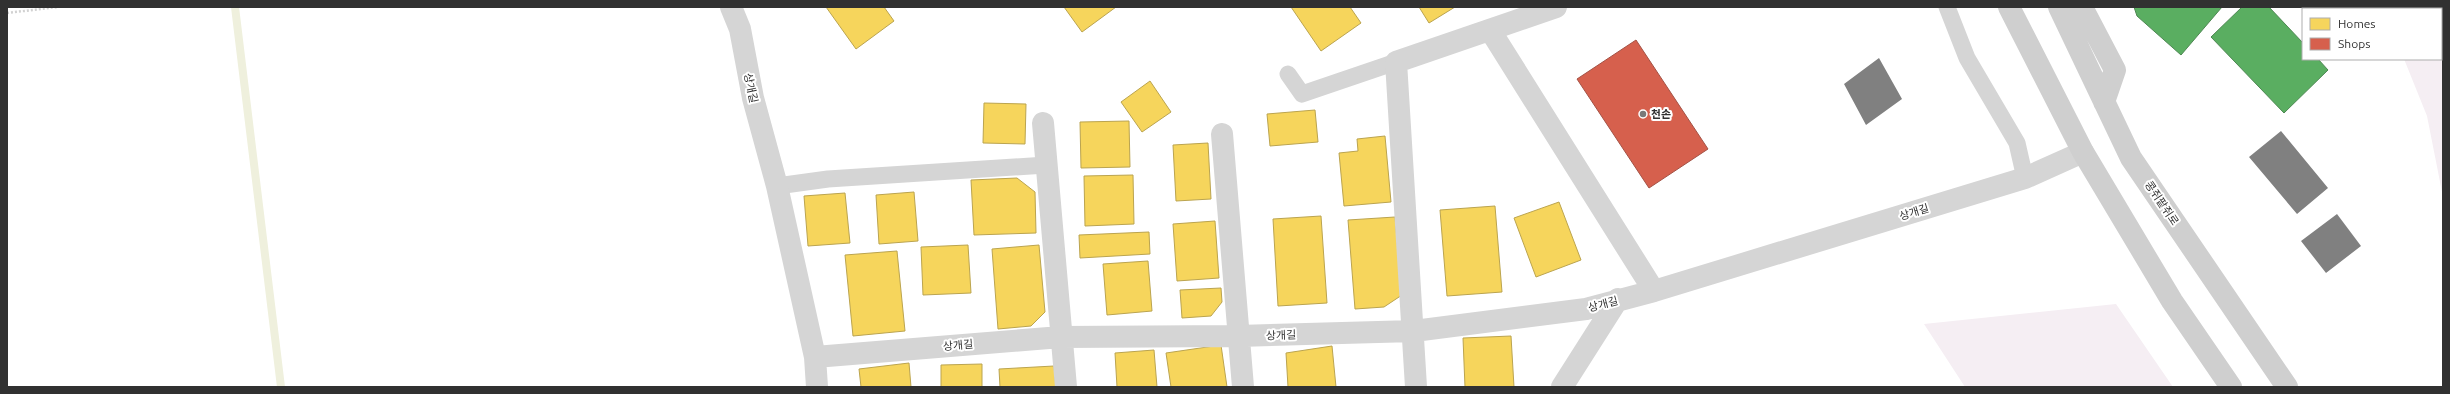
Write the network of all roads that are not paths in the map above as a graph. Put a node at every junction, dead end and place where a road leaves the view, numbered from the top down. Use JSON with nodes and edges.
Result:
{"nodes":[{"id":1,"x":730,"y":7,"type":"edge"},
{"id":2,"x":1556,"y":7,"type":"edge"},
{"id":3,"x":1947,"y":7,"type":"edge"},
{"id":4,"x":2009,"y":7,"type":"edge"},
{"id":5,"x":2059,"y":7,"type":"edge"},
{"id":6,"x":2082,"y":7,"type":"edge"},
{"id":7,"x":1490,"y":30,"type":"junction"},
{"id":8,"x":1396,"y":62,"type":"junction"},
{"id":9,"x":1288,"y":74,"type":"dead end"},
{"id":10,"x":2104,"y":102,"type":"junction"},
{"id":11,"x":1043,"y":123,"type":"dead end"},
{"id":12,"x":1222,"y":134,"type":"dead end"},
{"id":13,"x":2083,"y":152,"type":"junction"},
{"id":14,"x":1046,"y":165,"type":"junction"},
{"id":15,"x":2025,"y":178,"type":"junction"},
{"id":16,"x":777,"y":186,"type":"junction"},
{"id":17,"x":1654,"y":291,"type":"junction"},
{"id":18,"x":1618,"y":299,"type":"junction"},
{"id":19,"x":1414,"y":331,"type":"junction"},
{"id":20,"x":1238,"y":336,"type":"junction"},
{"id":21,"x":1061,"y":337,"type":"junction"},
{"id":22,"x":815,"y":357,"type":"junction"},
{"id":23,"x":817,"y":387,"type":"edge"},
{"id":24,"x":1066,"y":387,"type":"edge"},
{"id":25,"x":1243,"y":387,"type":"edge"},
{"id":26,"x":1416,"y":387,"type":"edge"},
{"id":27,"x":1562,"y":387,"type":"edge"},
{"id":28,"x":2231,"y":387,"type":"edge"},
{"id":29,"x":2287,"y":387,"type":"edge"}],
"edges":[{"from":1,"to":16,"type":"street","name":"상개길"},
{"from":2,"to":7,"type":"street"},
{"from":3,"to":15,"type":"lane"},
{"from":4,"to":13,"type":"main road"},
{"from":5,"to":10,"type":"main road","name":"콩쥐팥쥐로"},
{"from":6,"to":10,"type":"main road"},
{"from":7,"to":8,"type":"street"},
{"from":7,"to":17,"type":"street"},
{"from":8,"to":9,"type":"lane"},
{"from":8,"to":19,"type":"street"},
{"from":10,"to":29,"type":"main road","name":"콩쥐팥쥐로"},
{"from":11,"to":14,"type":"street"},
{"from":12,"to":20,"type":"street"},
{"from":13,"to":15,"type":"street","name":"상개길"},
{"from":13,"to":28,"type":"main road"},
{"from":14,"to":16,"type":"lane"},
{"from":14,"to":21,"type":"street"},
{"from":15,"to":17,"type":"street","name":"상개길"},
{"from":16,"to":22,"type":"street","name":"상개길"},
{"from":17,"to":18,"type":"street","name":"상개길"},
{"from":18,"to":19,"type":"street","name":"상개길"},
{"from":18,"to":27,"type":"street"},
{"from":19,"to":20,"type":"street","name":"상개길"},
{"from":19,"to":26,"type":"street"},
{"from":20,"to":21,"type":"street","name":"상개길"},
{"from":20,"to":25,"type":"street"},
{"from":21,"to":22,"type":"street","name":"상개길"},
{"from":21,"to":24,"type":"street"},
{"from":22,"to":23,"type":"street"}]}
